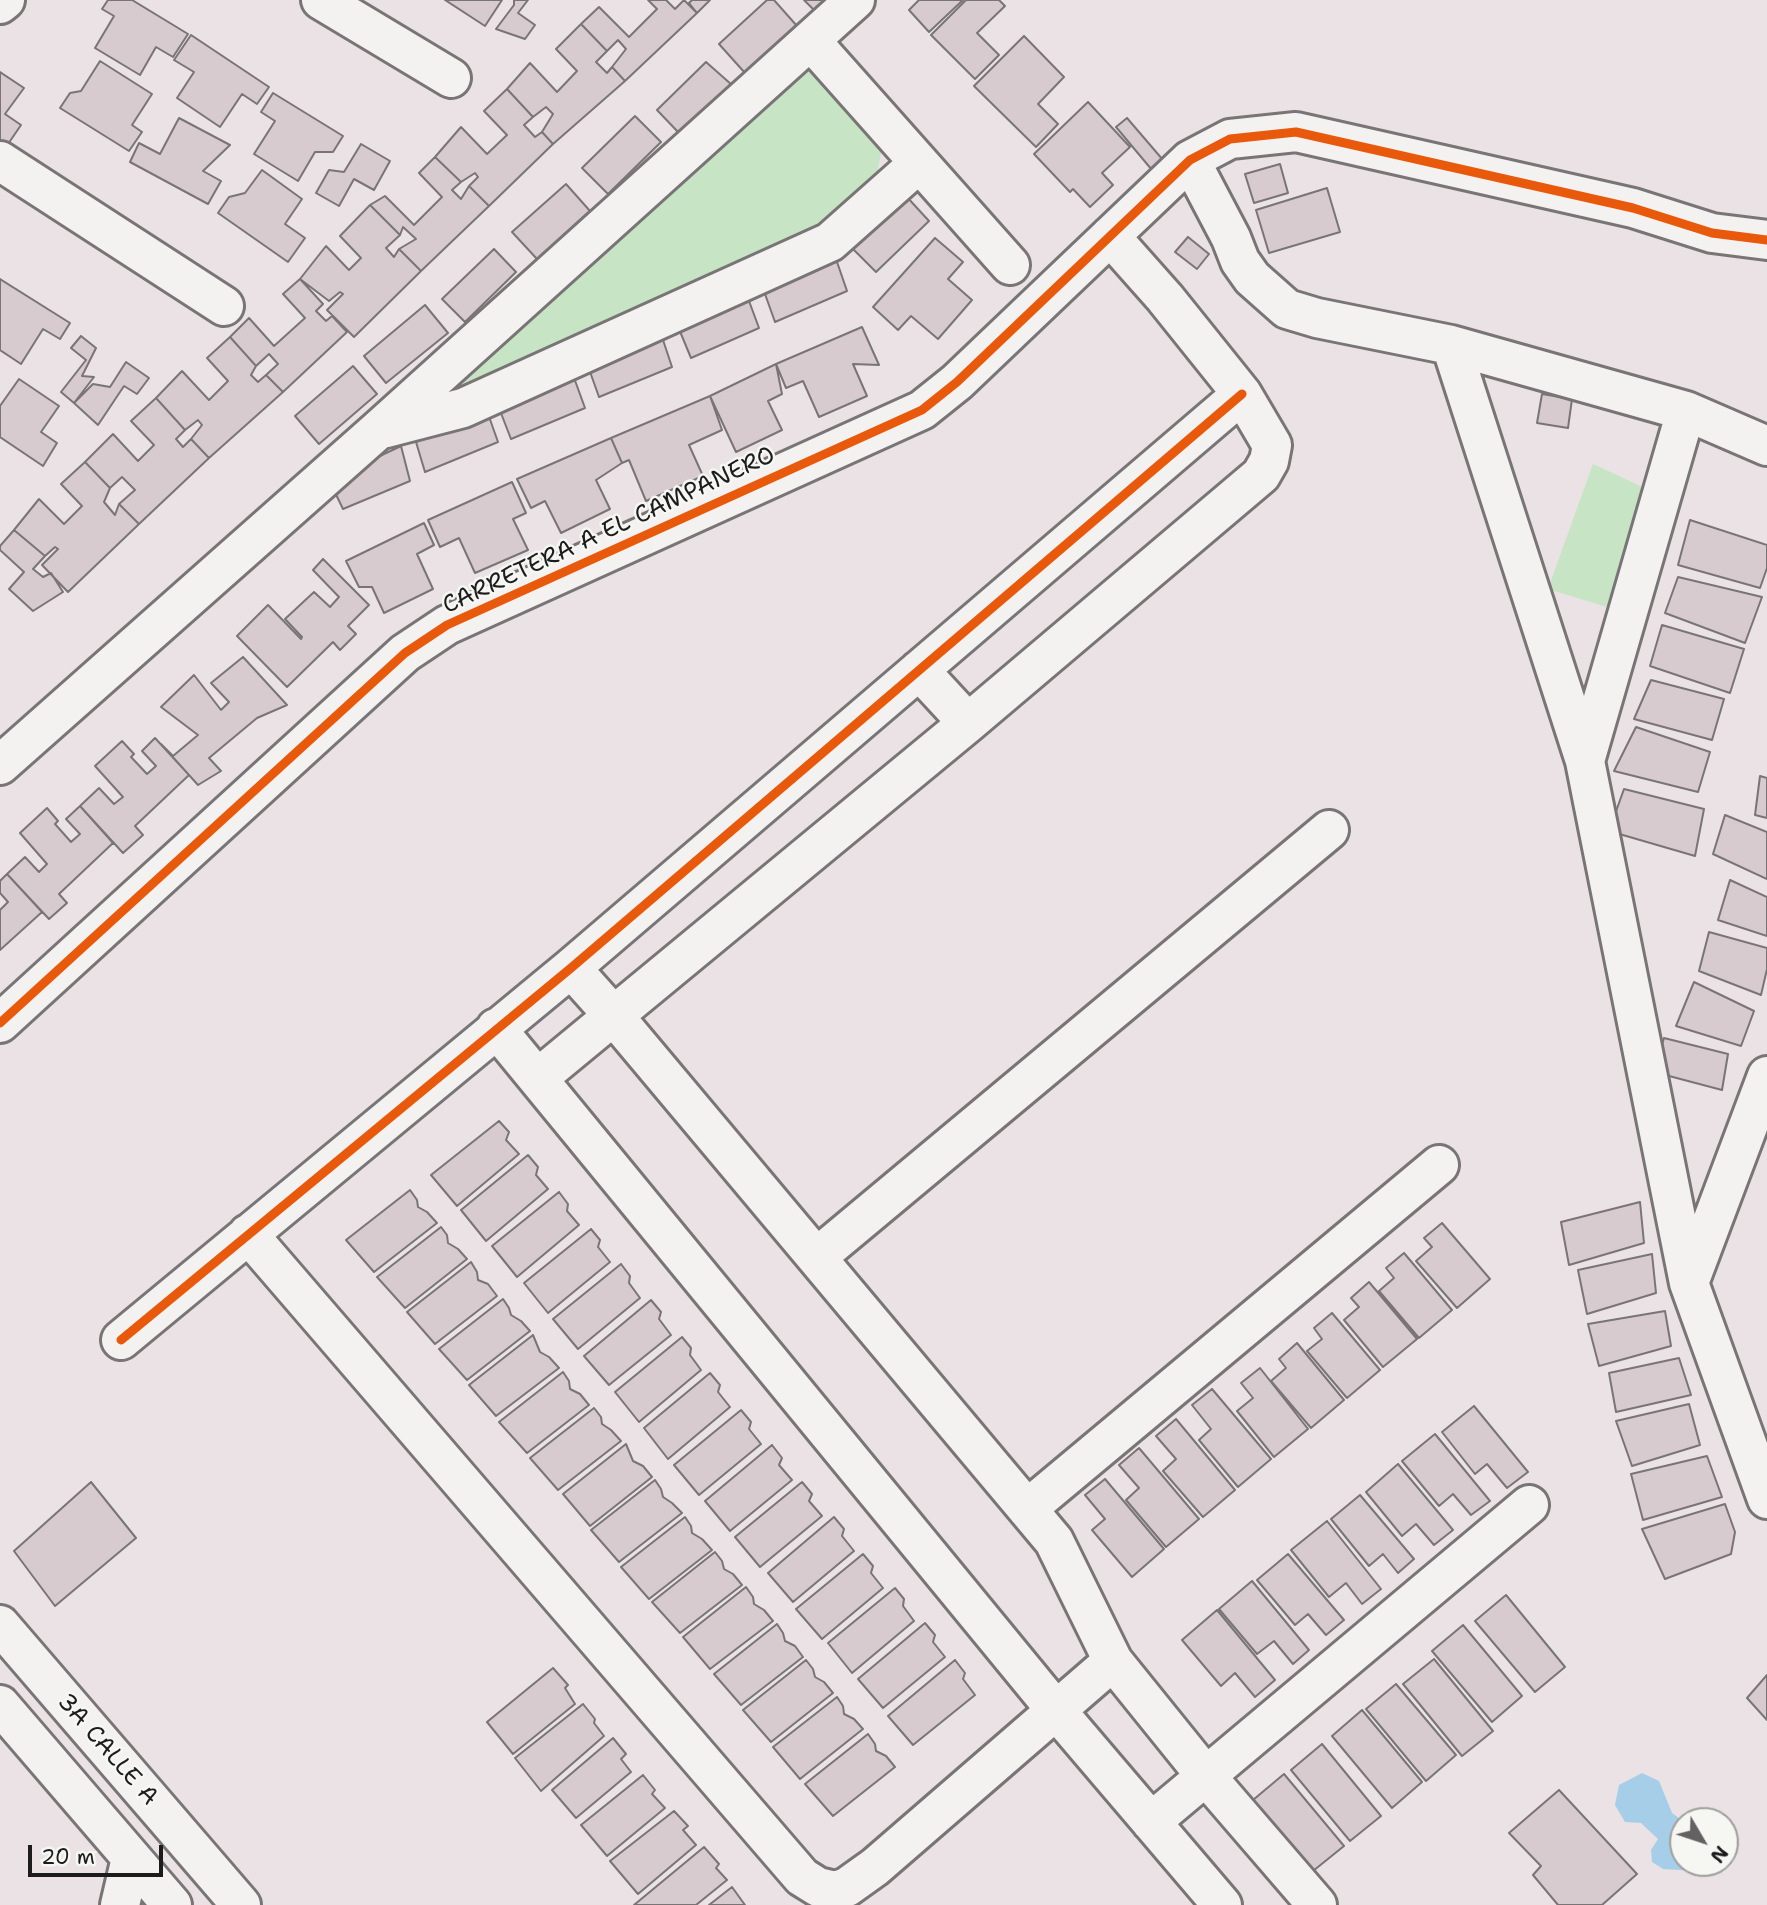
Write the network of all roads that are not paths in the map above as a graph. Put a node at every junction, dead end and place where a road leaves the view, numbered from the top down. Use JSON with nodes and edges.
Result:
{"nodes":[{"id":1,"x":5,"y":0,"type":"edge"},
{"id":2,"x":321,"y":0,"type":"edge"},
{"id":3,"x":855,"y":0,"type":"edge"},
{"id":4,"x":0,"y":4,"type":"edge"},
{"id":5,"x":811,"y":41,"type":"junction"},
{"id":6,"x":451,"y":78,"type":"dead end"},
{"id":7,"x":1190,"y":160,"type":"junction"},
{"id":8,"x":0,"y":161,"type":"edge"},
{"id":9,"x":919,"y":163,"type":"junction"},
{"id":10,"x":1110,"y":236,"type":"junction"},
{"id":11,"x":1767,"y":240,"type":"edge"},
{"id":12,"x":1010,"y":265,"type":"dead end"},
{"id":13,"x":224,"y":306,"type":"dead end"},
{"id":14,"x":1451,"y":345,"type":"junction"},
{"id":15,"x":1242,"y":394,"type":"junction"},
{"id":16,"x":1686,"y":411,"type":"junction"},
{"id":17,"x":377,"y":431,"type":"junction"},
{"id":18,"x":1767,"y":446,"type":"edge"},
{"id":19,"x":919,"y":670,"type":"junction"},
{"id":20,"x":968,"y":723,"type":"junction"},
{"id":21,"x":1585,"y":761,"type":"junction"},
{"id":22,"x":0,"y":765,"type":"edge"},
{"id":23,"x":1329,"y":830,"type":"dead end"},
{"id":24,"x":571,"y":968,"type":"junction"},
{"id":25,"x":613,"y":1015,"type":"junction"},
{"id":26,"x":0,"y":1023,"type":"edge"},
{"id":27,"x":496,"y":1028,"type":"junction"},
{"id":28,"x":1767,"y":1076,"type":"edge"},
{"id":29,"x":538,"y":1078,"type":"junction"},
{"id":30,"x":1439,"y":1165,"type":"dead end"},
{"id":31,"x":248,"y":1234,"type":"junction"},
{"id":32,"x":817,"y":1257,"type":"junction"},
{"id":33,"x":1689,"y":1283,"type":"junction"},
{"id":34,"x":121,"y":1339,"type":"dead end"},
{"id":35,"x":1765,"y":1485,"type":"edge"},
{"id":36,"x":1530,"y":1505,"type":"dead end"},
{"id":37,"x":1027,"y":1509,"type":"junction"},
{"id":38,"x":0,"y":1625,"type":"edge"},
{"id":39,"x":1113,"y":1661,"type":"junction"},
{"id":40,"x":0,"y":1705,"type":"edge"},
{"id":41,"x":1055,"y":1709,"type":"junction"},
{"id":42,"x":1205,"y":1775,"type":"junction"},
{"id":43,"x":1151,"y":1822,"type":"junction"},
{"id":44,"x":131,"y":1858,"type":"junction"},
{"id":45,"x":120,"y":1905,"type":"edge"},
{"id":46,"x":172,"y":1905,"type":"edge"},
{"id":47,"x":241,"y":1905,"type":"edge"},
{"id":48,"x":1223,"y":1905,"type":"edge"},
{"id":49,"x":1317,"y":1905,"type":"edge"}],
"edges":[{"from":1,"to":4,"type":"street"},
{"from":2,"to":6,"type":"street"},
{"from":3,"to":5,"type":"street"},
{"from":5,"to":9,"type":"street"},
{"from":5,"to":17,"type":"street"},
{"from":7,"to":10,"type":"street","name":"CARRETERA A EL CAMPANERO"},
{"from":7,"to":11,"type":"street","name":"CARRETERA A EL CAMPANERO"},
{"from":7,"to":14,"type":"street"},
{"from":8,"to":13,"type":"street"},
{"from":9,"to":12,"type":"street"},
{"from":9,"to":17,"type":"street"},
{"from":10,"to":15,"type":"street"},
{"from":10,"to":26,"type":"street","name":"CARRETERA A EL CAMPANERO"},
{"from":14,"to":16,"type":"street"},
{"from":14,"to":21,"type":"street"},
{"from":15,"to":19,"type":"street"},
{"from":15,"to":20,"type":"street"},
{"from":16,"to":18,"type":"street"},
{"from":16,"to":21,"type":"street"},
{"from":17,"to":22,"type":"street"},
{"from":19,"to":20,"type":"street"},
{"from":19,"to":24,"type":"street"},
{"from":20,"to":25,"type":"street"},
{"from":21,"to":33,"type":"street"},
{"from":23,"to":32,"type":"street"},
{"from":24,"to":25,"type":"street"},
{"from":24,"to":27,"type":"street"},
{"from":25,"to":29,"type":"street"},
{"from":25,"to":32,"type":"street"},
{"from":27,"to":29,"type":"street"},
{"from":27,"to":31,"type":"street"},
{"from":28,"to":33,"type":"street"},
{"from":29,"to":41,"type":"street"},
{"from":30,"to":37,"type":"street"},
{"from":31,"to":34,"type":"street"},
{"from":31,"to":41,"type":"street"},
{"from":32,"to":37,"type":"street"},
{"from":33,"to":35,"type":"street"},
{"from":36,"to":42,"type":"street"},
{"from":37,"to":39,"type":"street"},
{"from":38,"to":47,"type":"street","name":"3A CALLE A"},
{"from":39,"to":41,"type":"street"},
{"from":39,"to":42,"type":"street"},
{"from":40,"to":44,"type":"street"},
{"from":41,"to":43,"type":"street"},
{"from":42,"to":43,"type":"street"},
{"from":42,"to":49,"type":"street"},
{"from":43,"to":48,"type":"street"},
{"from":44,"to":45,"type":"street"},
{"from":44,"to":46,"type":"street"}]}
